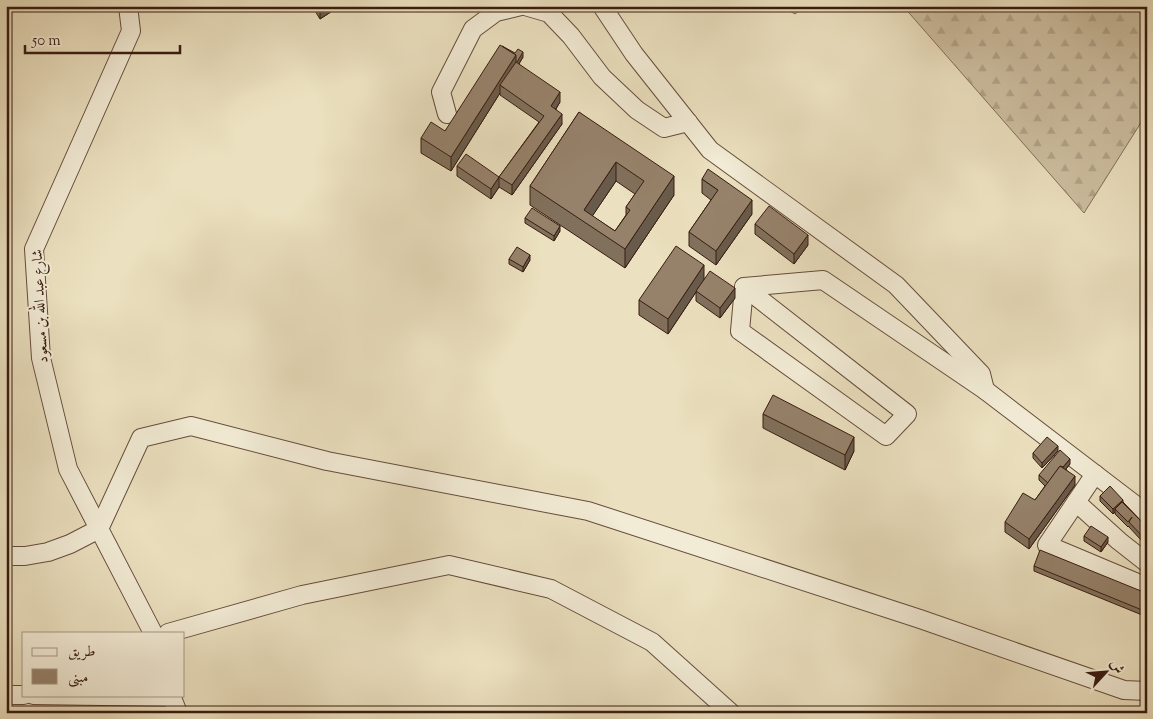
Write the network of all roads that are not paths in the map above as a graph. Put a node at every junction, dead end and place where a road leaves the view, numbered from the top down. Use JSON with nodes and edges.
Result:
{"nodes":[{"id":1,"x":128,"y":6,"type":"edge"},
{"id":2,"x":520,"y":6,"type":"edge"},
{"id":3,"x":525,"y":6,"type":"edge"},
{"id":4,"x":602,"y":6,"type":"edge"},
{"id":5,"x":447,"y":114,"type":"dead end"},
{"id":6,"x":688,"y":122,"type":"junction"},
{"id":7,"x":744,"y":287,"type":"junction"},
{"id":8,"x":985,"y":390,"type":"junction"},
{"id":9,"x":1095,"y":474,"type":"junction"},
{"id":10,"x":1076,"y":502,"type":"junction"},
{"id":11,"x":1147,"y":514,"type":"edge"},
{"id":12,"x":99,"y":529,"type":"junction"},
{"id":13,"x":6,"y":556,"type":"edge"},
{"id":14,"x":1147,"y":563,"type":"edge"},
{"id":15,"x":1147,"y":588,"type":"edge"},
{"id":16,"x":152,"y":632,"type":"edge"},
{"id":17,"x":172,"y":632,"type":"edge"},
{"id":18,"x":1147,"y":691,"type":"edge"},
{"id":19,"x":6,"y":695,"type":"edge"},
{"id":20,"x":22,"y":695,"type":"edge"},
{"id":21,"x":53,"y":696,"type":"edge"},
{"id":22,"x":173,"y":702,"type":"edge"},
{"id":23,"x":731,"y":713,"type":"edge"}],
"edges":[{"from":1,"to":12,"type":"street","name":"شارع عبد الله بن مسعود"},
{"from":2,"to":5,"type":"street"},
{"from":3,"to":6,"type":"street"},
{"from":4,"to":6,"type":"street"},
{"from":6,"to":8,"type":"street"},
{"from":7,"to":7,"type":"street"},
{"from":7,"to":8,"type":"street"},
{"from":8,"to":9,"type":"street"},
{"from":9,"to":10,"type":"street"},
{"from":9,"to":11,"type":"street"},
{"from":10,"to":14,"type":"street"},
{"from":10,"to":15,"type":"street"},
{"from":12,"to":13,"type":"street"},
{"from":12,"to":16,"type":"street","name":"شارع عبد الله بن مسعود"},
{"from":12,"to":18,"type":"street"},
{"from":17,"to":23,"type":"street"},
{"from":19,"to":20,"type":"street"},
{"from":21,"to":22,"type":"street"}]}
